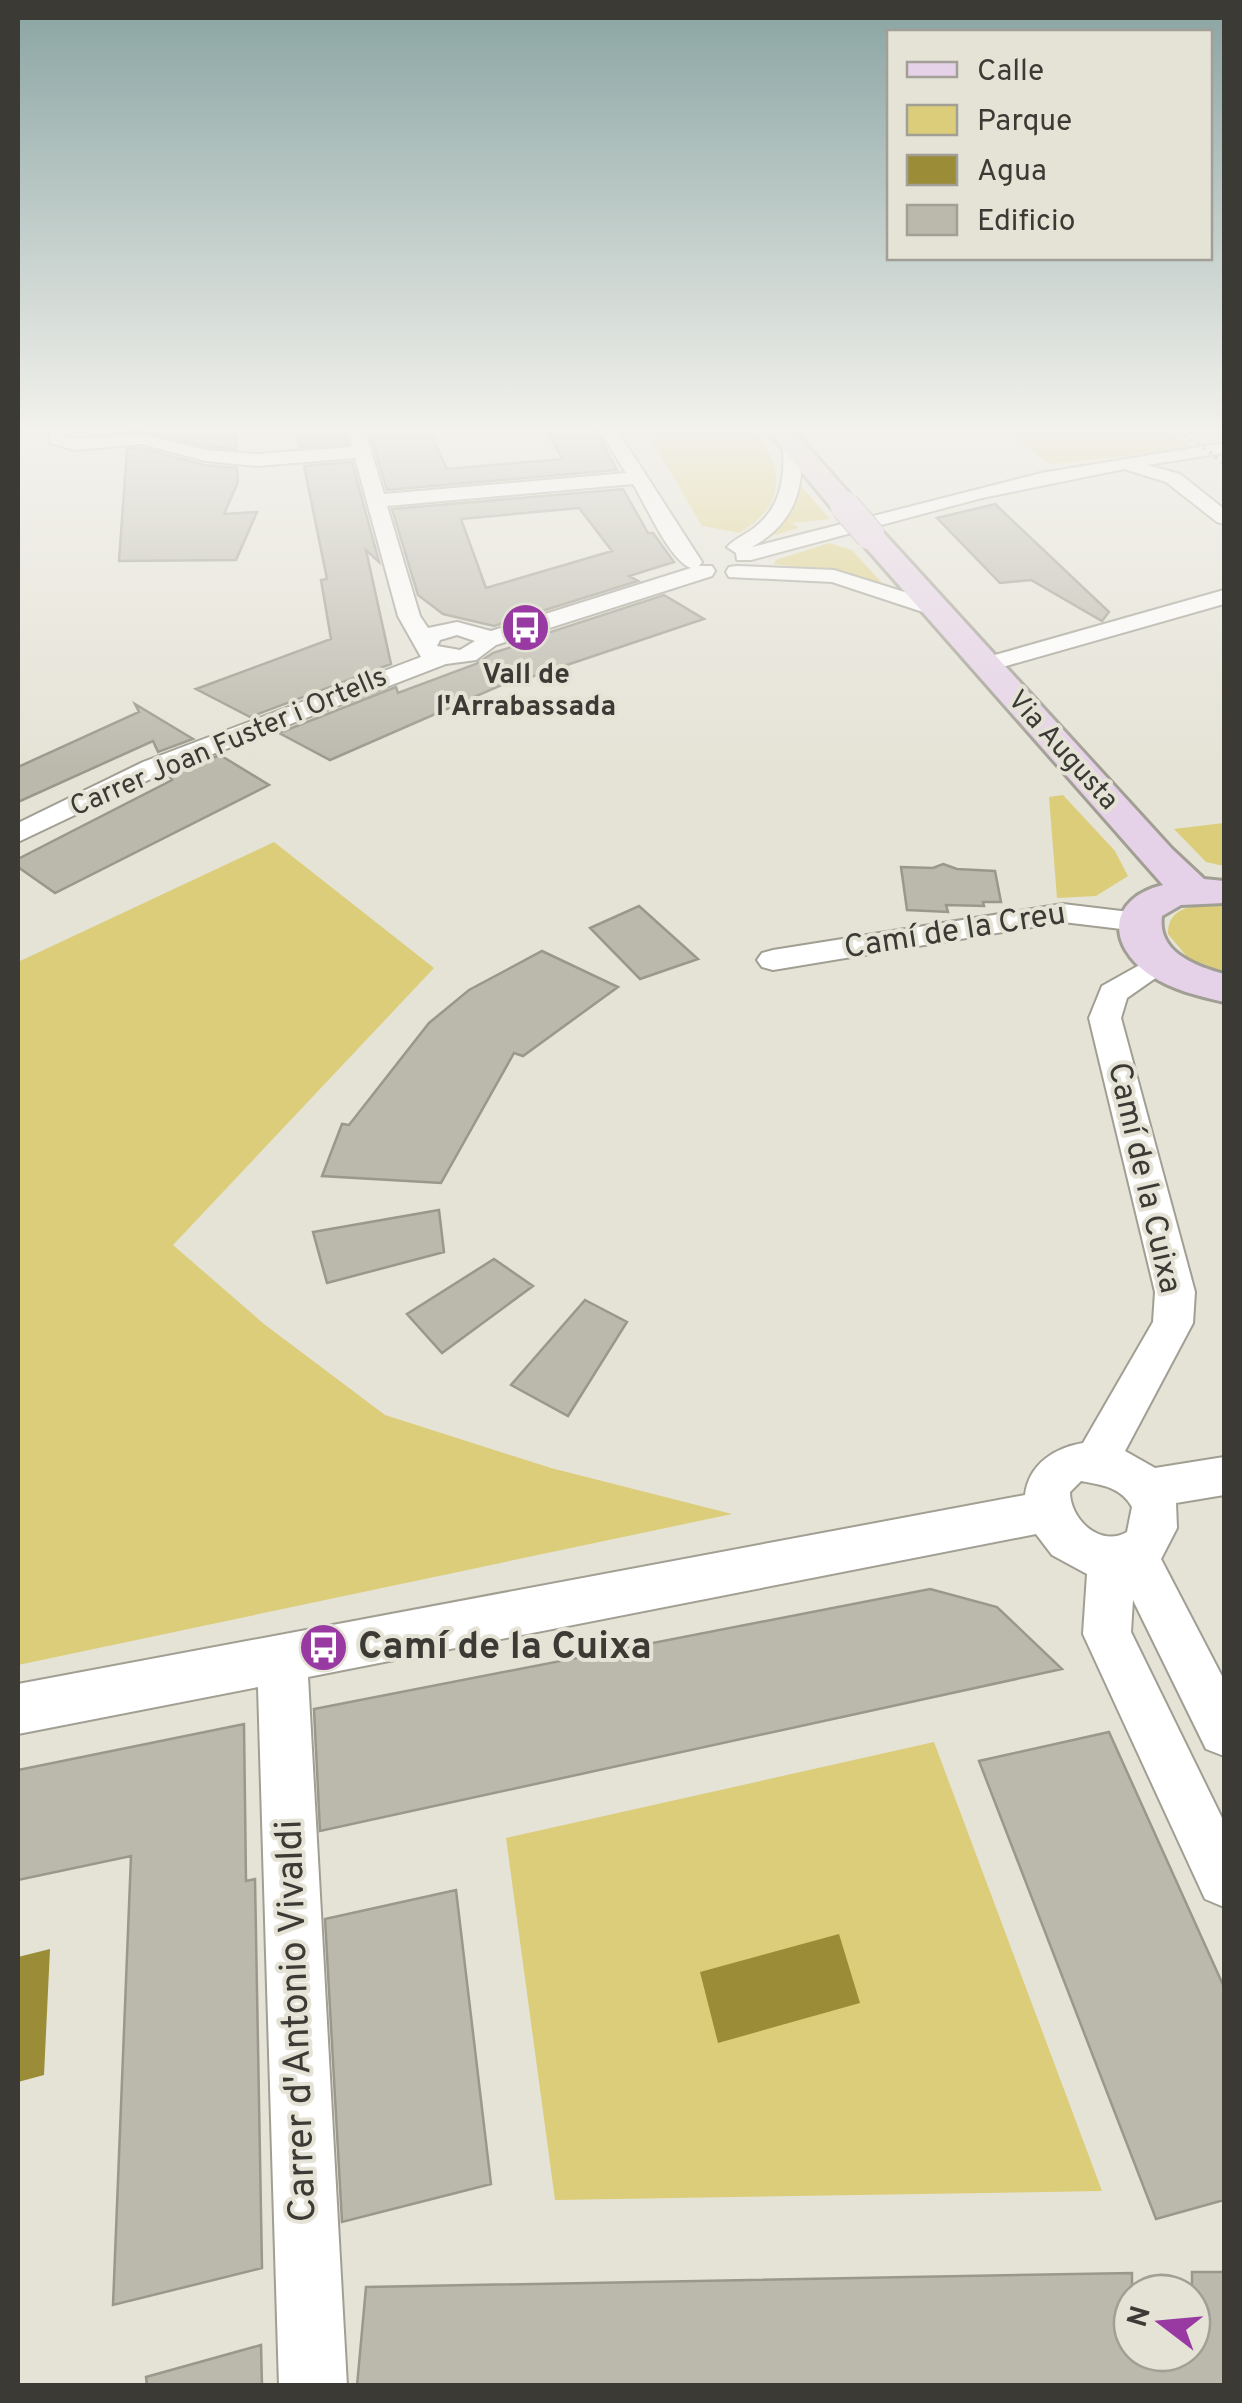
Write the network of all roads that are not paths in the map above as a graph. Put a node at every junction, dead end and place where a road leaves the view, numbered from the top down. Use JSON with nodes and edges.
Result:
{"nodes":[{"id":1,"x":387,"y":542,"type":"edge"},
{"id":2,"x":677,"y":542,"type":"edge"},
{"id":3,"x":754,"y":542,"type":"edge"},
{"id":4,"x":797,"y":542,"type":"edge"},
{"id":5,"x":876,"y":542,"type":"edge"},
{"id":6,"x":736,"y":560,"type":"junction"},
{"id":7,"x":700,"y":562,"type":"junction"},
{"id":8,"x":1224,"y":597,"type":"edge"},
{"id":9,"x":935,"y":609,"type":"junction"},
{"id":10,"x":433,"y":648,"type":"junction"},
{"id":11,"x":985,"y":665,"type":"junction"},
{"id":12,"x":18,"y":834,"type":"edge"},
{"id":13,"x":1208,"y":892,"type":"edge"},
{"id":14,"x":1138,"y":922,"type":"junction"},
{"id":15,"x":773,"y":960,"type":"dead end"},
{"id":16,"x":1161,"y":963,"type":"junction"},
{"id":17,"x":1224,"y":988,"type":"edge"},
{"id":18,"x":1096,"y":1462,"type":"junction"},
{"id":19,"x":1224,"y":1476,"type":"edge"},
{"id":20,"x":1145,"y":1489,"type":"junction"},
{"id":21,"x":1048,"y":1511,"type":"junction"},
{"id":22,"x":1122,"y":1556,"type":"junction"},
{"id":23,"x":282,"y":1656,"type":"junction"},
{"id":24,"x":18,"y":1709,"type":"edge"},
{"id":25,"x":1224,"y":1731,"type":"edge"},
{"id":26,"x":1224,"y":1880,"type":"edge"},
{"id":27,"x":313,"y":2386,"type":"edge"}],
"edges":[{"from":1,"to":10,"type":"street"},
{"from":2,"to":7,"type":"street"},
{"from":3,"to":6,"type":"street"},
{"from":4,"to":6,"type":"street"},
{"from":5,"to":9,"type":"main road","name":"Via Augusta","bridge":true},
{"from":6,"to":7,"type":"street"},
{"from":6,"to":9,"type":"street"},
{"from":7,"to":10,"type":"street","name":"Carrer Joan Fuster i Ortells"},
{"from":8,"to":11,"type":"street"},
{"from":9,"to":11,"type":"main road","name":"Via Augusta"},
{"from":10,"to":12,"type":"street","name":"Carrer Joan Fuster i Ortells"},
{"from":11,"to":13,"type":"main road","name":"Via Augusta"},
{"from":13,"to":14,"type":"main road"},
{"from":14,"to":15,"type":"street","name":"Camí de la Creu"},
{"from":14,"to":16,"type":"main road"},
{"from":16,"to":17,"type":"main road"},
{"from":16,"to":18,"type":"street","name":"Camí de la Cuixa"},
{"from":18,"to":20,"type":"street"},
{"from":18,"to":21,"type":"street"},
{"from":19,"to":20,"type":"street"},
{"from":20,"to":22,"type":"street"},
{"from":21,"to":22,"type":"street"},
{"from":21,"to":23,"type":"street"},
{"from":22,"to":25,"type":"street"},
{"from":22,"to":26,"type":"street"},
{"from":23,"to":24,"type":"street"},
{"from":23,"to":27,"type":"street","name":"Carrer d'Antonio Vivaldi"}]}
